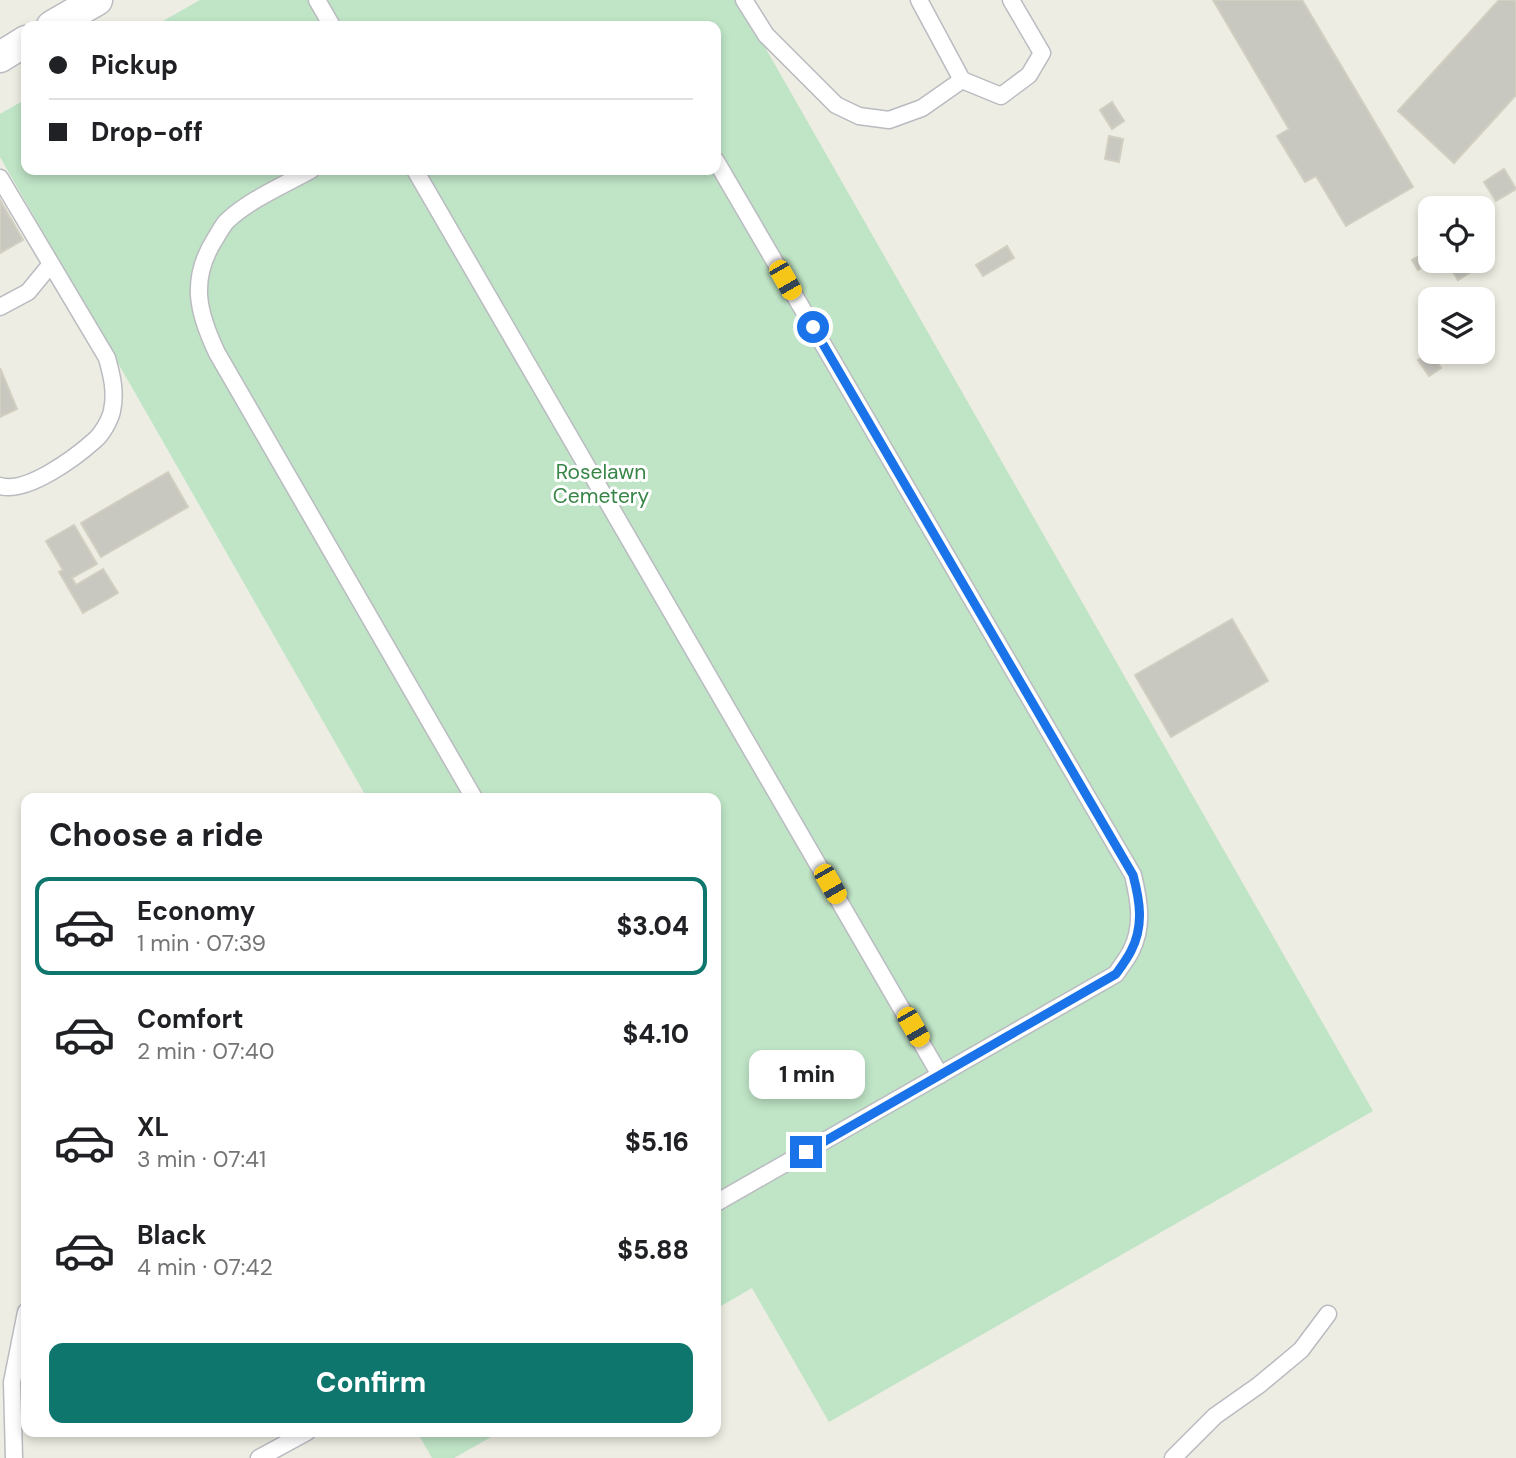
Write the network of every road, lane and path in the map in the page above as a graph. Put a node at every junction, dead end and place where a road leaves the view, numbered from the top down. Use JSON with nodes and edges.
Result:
{"nodes":[{"id":1,"x":97,"y":0,"type":"edge"},
{"id":2,"x":317,"y":0,"type":"edge"},
{"id":3,"x":744,"y":0,"type":"edge"},
{"id":4,"x":919,"y":0,"type":"edge"},
{"id":5,"x":1011,"y":0,"type":"edge"},
{"id":6,"x":61,"y":21,"type":"edge"},
{"id":7,"x":329,"y":21,"type":"edge"},
{"id":8,"x":21,"y":44,"type":"edge"},
{"id":9,"x":0,"y":57,"type":"edge"},
{"id":10,"x":962,"y":80,"type":"junction"},
{"id":11,"x":721,"y":170,"type":"edge"},
{"id":12,"x":302,"y":175,"type":"edge"},
{"id":13,"x":418,"y":175,"type":"edge"},
{"id":14,"x":0,"y":178,"type":"edge"},
{"id":15,"x":51,"y":264,"type":"junction"},
{"id":16,"x":0,"y":307,"type":"edge"},
{"id":17,"x":0,"y":486,"type":"edge"},
{"id":18,"x":471,"y":793,"type":"edge"},
{"id":19,"x":940,"y":1075,"type":"junction"},
{"id":20,"x":721,"y":1200,"type":"edge"},
{"id":21,"x":1328,"y":1314,"type":"dead end"},
{"id":22,"x":21,"y":1336,"type":"edge"},
{"id":23,"x":298,"y":1437,"type":"edge"},
{"id":24,"x":14,"y":1458,"type":"edge"},
{"id":25,"x":259,"y":1458,"type":"edge"},
{"id":26,"x":1173,"y":1458,"type":"edge"}],
"edges":[{"from":1,"to":6,"type":"street"},
{"from":2,"to":7,"type":"lane"},
{"from":3,"to":10,"type":"lane"},
{"from":4,"to":10,"type":"lane"},
{"from":5,"to":10,"type":"lane"},
{"from":8,"to":9,"type":"street"},
{"from":11,"to":19,"type":"lane"},
{"from":12,"to":18,"type":"lane"},
{"from":13,"to":19,"type":"lane"},
{"from":14,"to":15,"type":"lane"},
{"from":15,"to":16,"type":"lane"},
{"from":15,"to":17,"type":"lane"},
{"from":19,"to":20,"type":"lane"},
{"from":21,"to":26,"type":"lane"},
{"from":22,"to":24,"type":"lane"},
{"from":23,"to":25,"type":"lane"}]}
